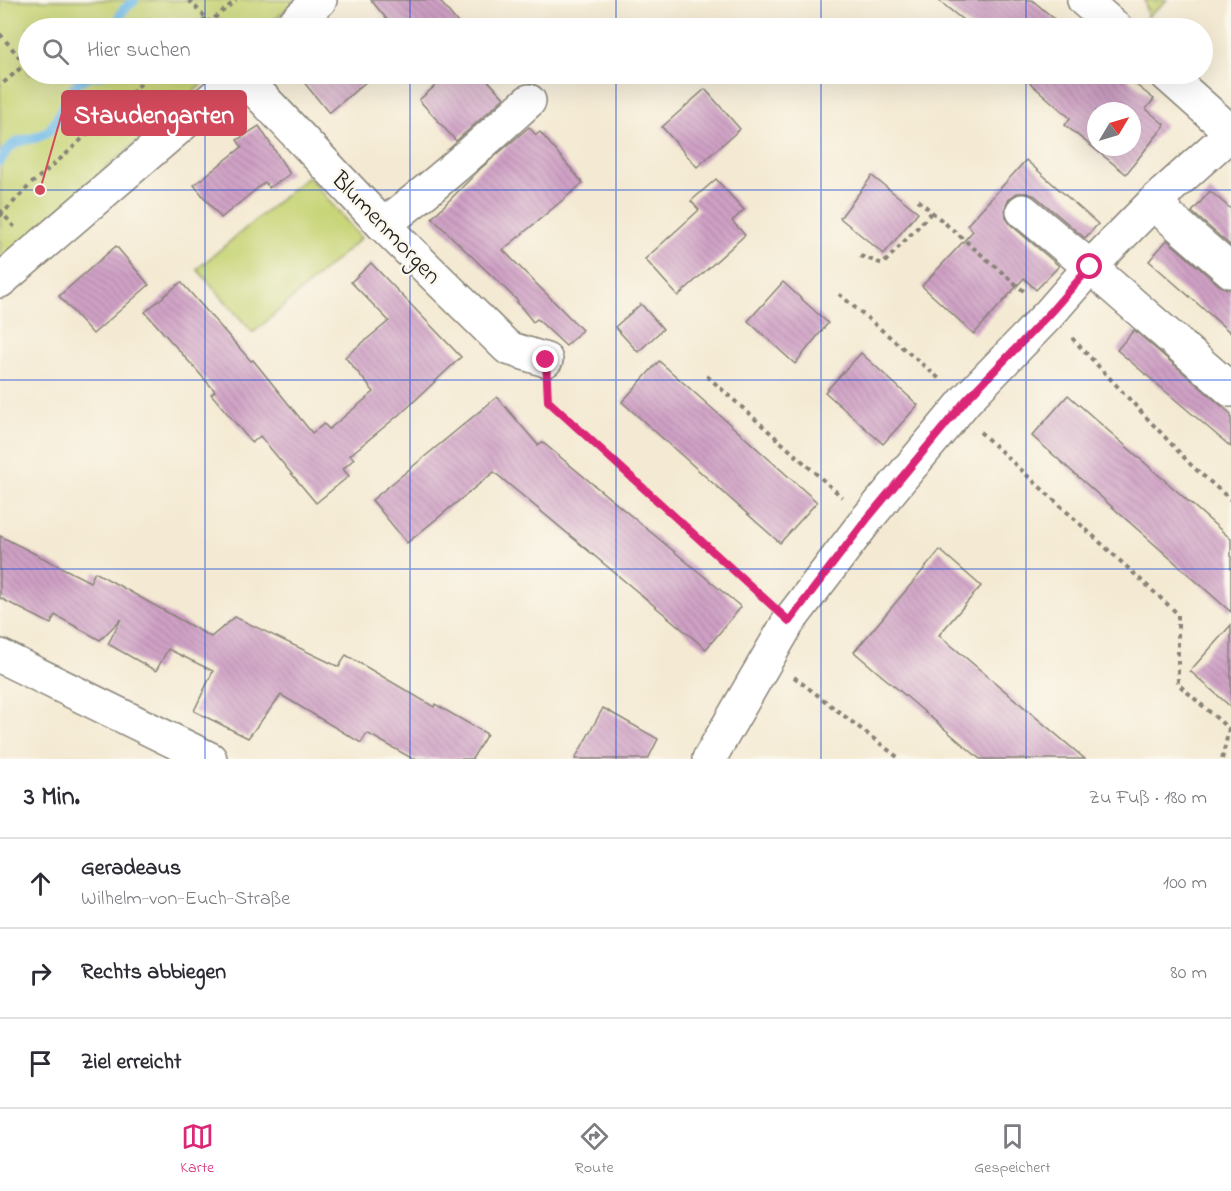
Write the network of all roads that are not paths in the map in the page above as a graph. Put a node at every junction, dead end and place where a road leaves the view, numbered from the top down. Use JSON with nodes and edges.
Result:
{"nodes":[{"id":1,"x":320,"y":0,"type":"edge"},
{"id":2,"x":1084,"y":0,"type":"edge"},
{"id":3,"x":300,"y":18,"type":"edge"},
{"id":4,"x":1105,"y":18,"type":"edge"},
{"id":5,"x":229,"y":84,"type":"edge"},
{"id":6,"x":250,"y":84,"type":"edge"},
{"id":7,"x":1177,"y":84,"type":"edge"},
{"id":8,"x":529,"y":101,"type":"dead end"},
{"id":9,"x":1231,"y":132,"type":"edge"},
{"id":10,"x":1152,"y":203,"type":"junction"},
{"id":11,"x":1023,"y":211,"type":"dead end"},
{"id":12,"x":383,"y":225,"type":"junction"},
{"id":13,"x":1090,"y":267,"type":"junction"},
{"id":14,"x":1231,"y":271,"type":"edge"},
{"id":15,"x":0,"y":281,"type":"edge"},
{"id":16,"x":546,"y":360,"type":"road end"},
{"id":17,"x":1231,"y":390,"type":"edge"},
{"id":18,"x":0,"y":656,"type":"edge"},
{"id":19,"x":210,"y":759,"type":"edge"},
{"id":20,"x":709,"y":759,"type":"edge"}],
"edges":[{"from":1,"to":3,"type":"street"},
{"from":2,"to":4,"type":"street"},
{"from":5,"to":15,"type":"street","name":"Blumenmorgen"},
{"from":6,"to":12,"type":"street","name":"Blumenmorgen"},
{"from":7,"to":9,"type":"street"},
{"from":8,"to":12,"type":"street"},
{"from":9,"to":10,"type":"street"},
{"from":10,"to":13,"type":"street"},
{"from":10,"to":14,"type":"street"},
{"from":11,"to":13,"type":"street"},
{"from":12,"to":16,"type":"street","name":"Blumenmorgen"},
{"from":13,"to":17,"type":"street"},
{"from":13,"to":20,"type":"street"},
{"from":18,"to":19,"type":"street"}]}
